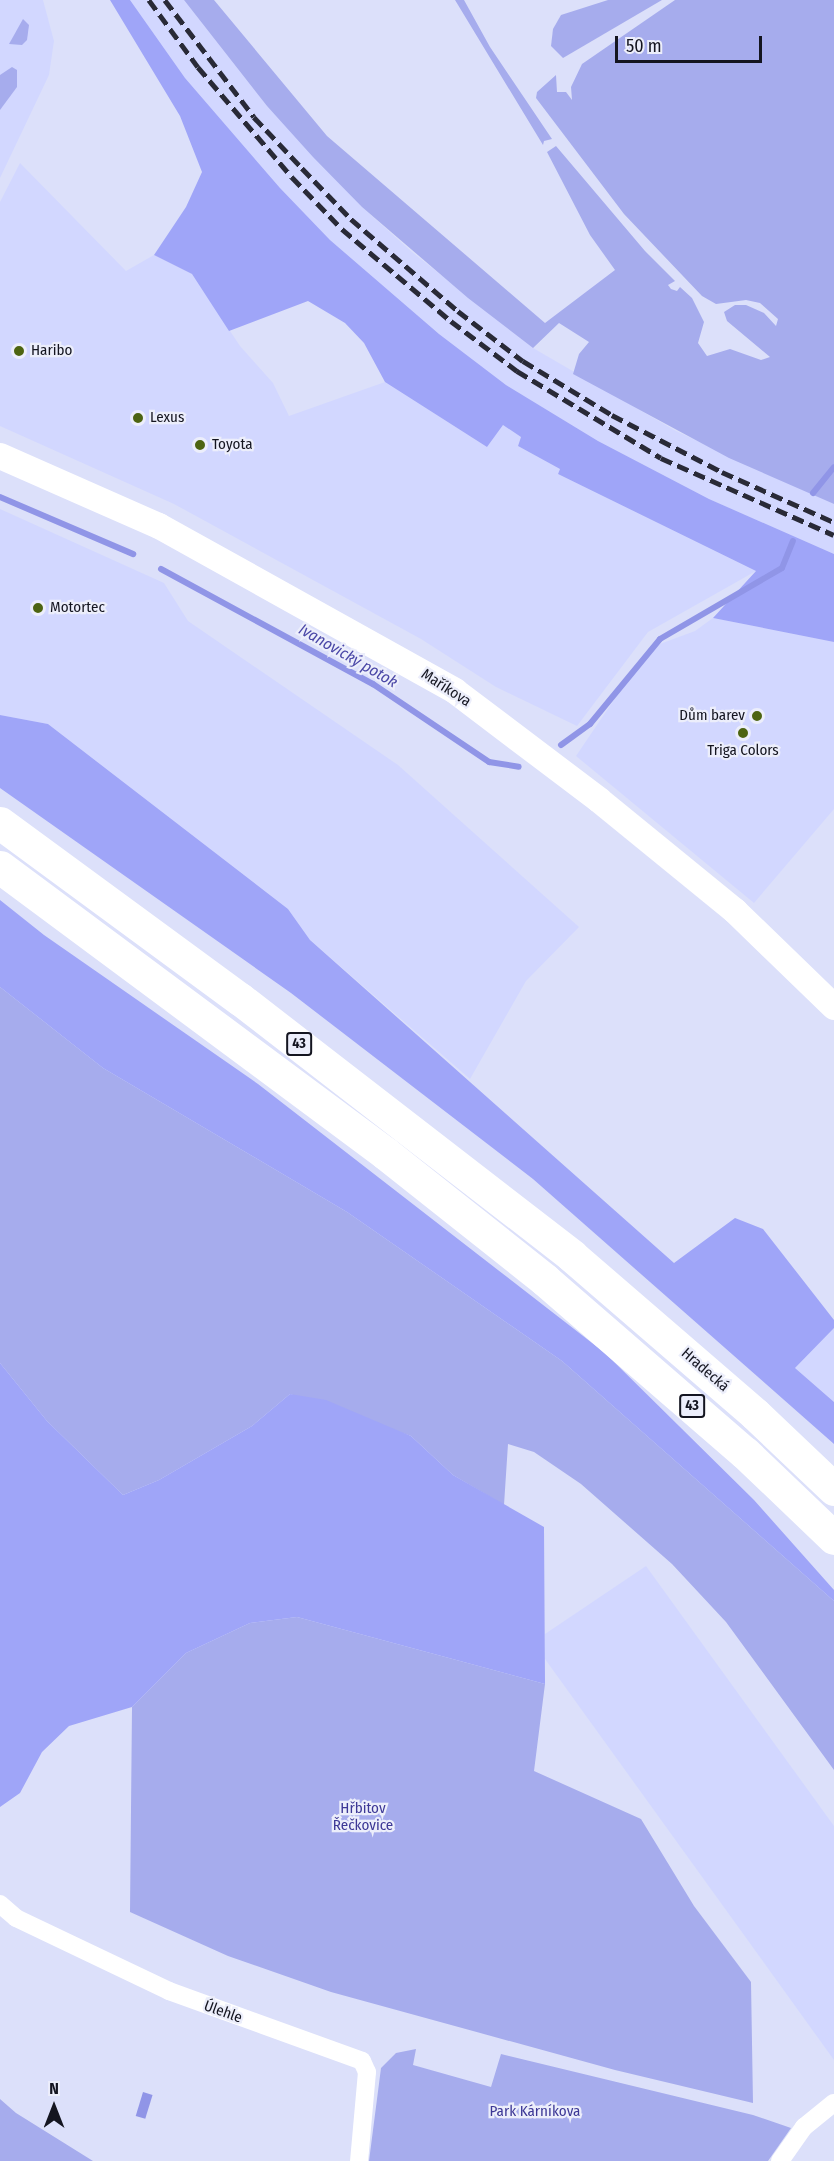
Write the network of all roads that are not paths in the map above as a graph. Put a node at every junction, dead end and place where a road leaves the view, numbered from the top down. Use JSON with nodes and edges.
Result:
{"nodes":[{"id":1,"x":0,"y":456,"type":"edge"},
{"id":2,"x":0,"y":823,"type":"edge"},
{"id":3,"x":0,"y":867,"type":"edge"},
{"id":4,"x":834,"y":1007,"type":"edge"},
{"id":5,"x":834,"y":1489,"type":"edge"},
{"id":6,"x":834,"y":1538,"type":"edge"},
{"id":7,"x":0,"y":1904,"type":"edge"},
{"id":8,"x":834,"y":2103,"type":"edge"},
{"id":9,"x":359,"y":2161,"type":"edge"},
{"id":10,"x":780,"y":2161,"type":"edge"}],
"edges":[{"from":1,"to":4,"type":"street","name":"Maříkova"},
{"from":2,"to":5,"type":"highway","name":"Hradecká","number":"43"},
{"from":3,"to":6,"type":"highway","number":"43"},
{"from":7,"to":9,"type":"street","name":"Úlehle"},
{"from":8,"to":10,"type":"street"}]}
